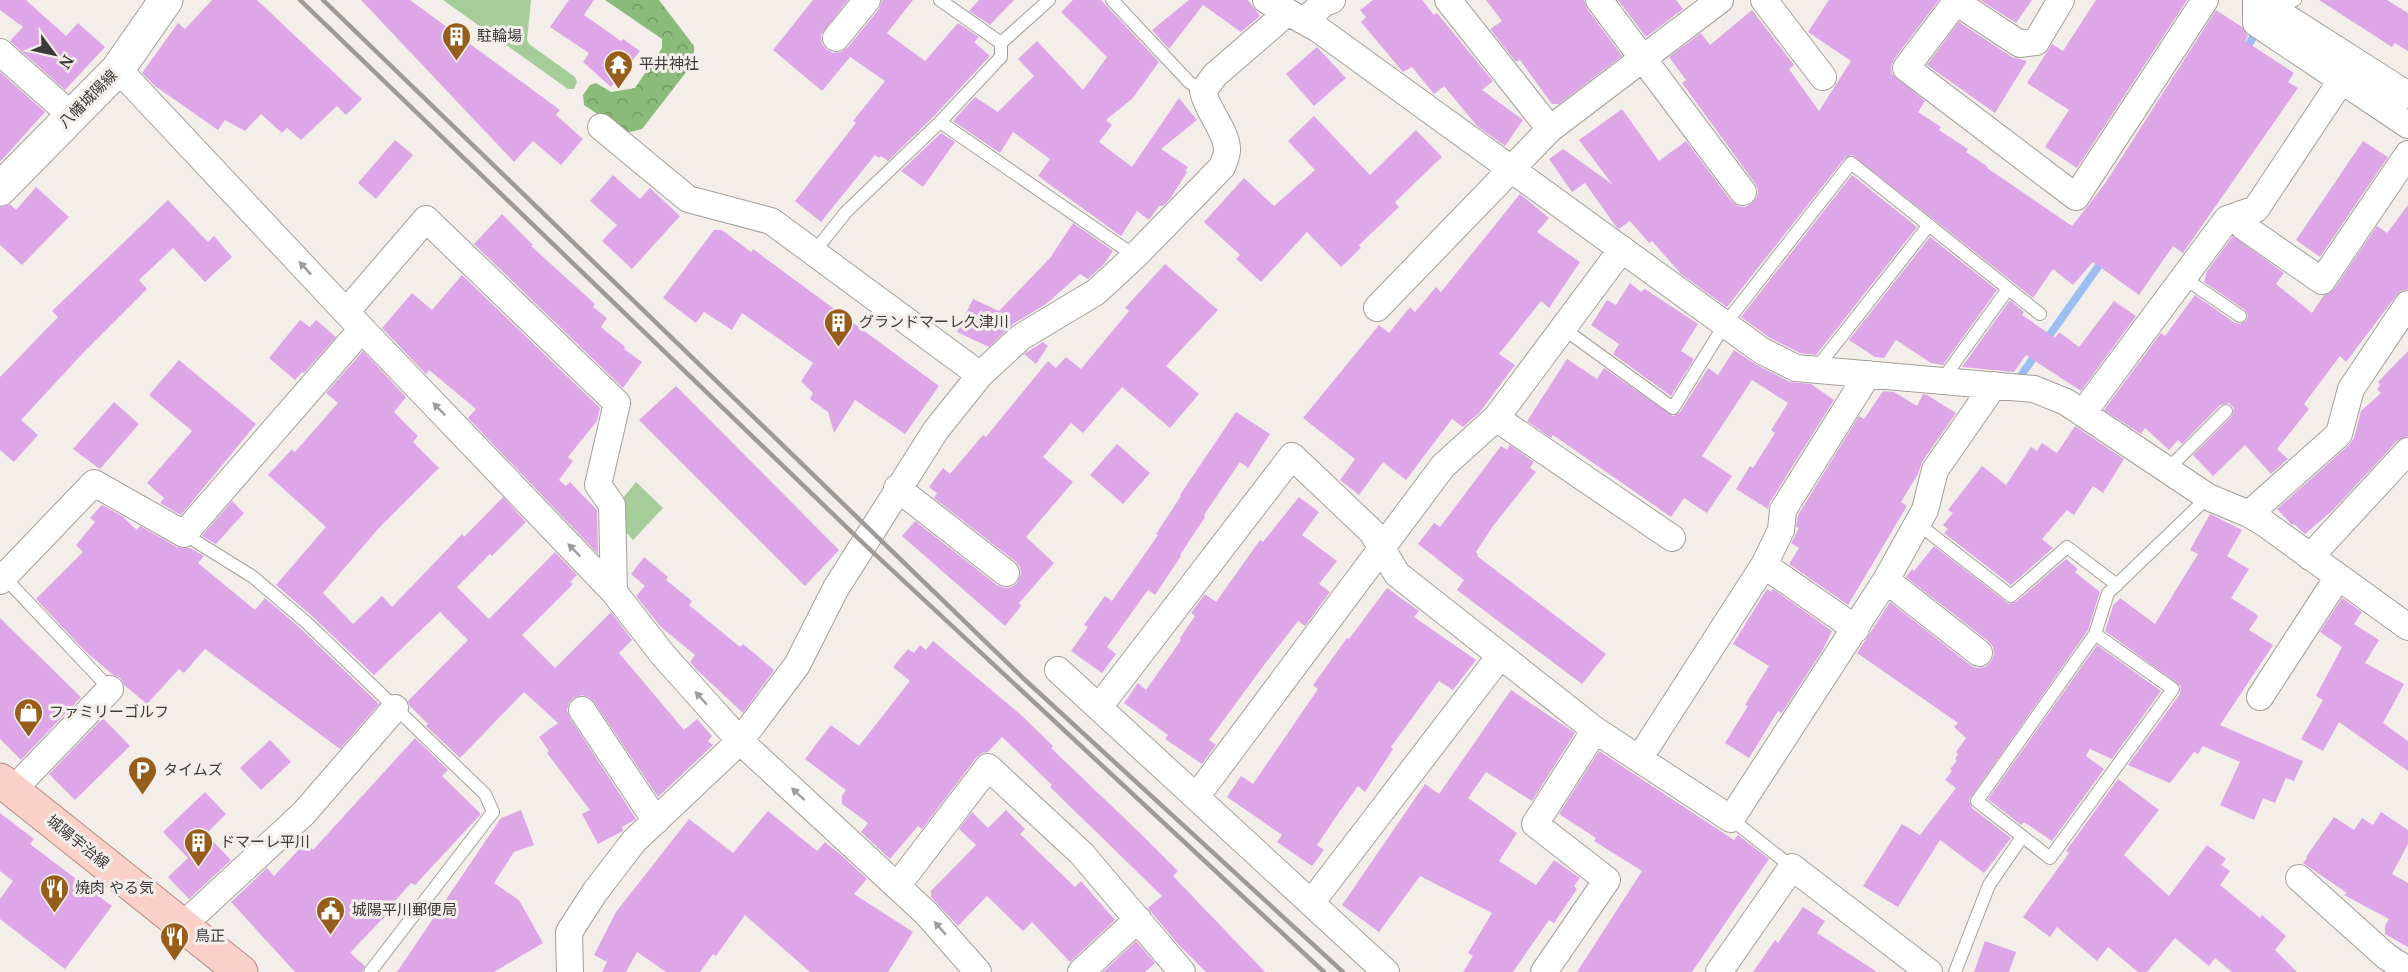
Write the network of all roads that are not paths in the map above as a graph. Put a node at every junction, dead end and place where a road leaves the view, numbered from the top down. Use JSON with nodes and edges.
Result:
{"nodes":[{"id":1,"x":165,"y":0,"type":"edge"},
{"id":2,"x":867,"y":0,"type":"edge"},
{"id":3,"x":940,"y":0,"type":"edge"},
{"id":4,"x":1049,"y":0,"type":"edge"},
{"id":5,"x":1113,"y":0,"type":"edge"},
{"id":6,"x":1266,"y":0,"type":"edge"},
{"id":7,"x":1332,"y":0,"type":"edge"},
{"id":8,"x":1448,"y":0,"type":"edge"},
{"id":9,"x":1599,"y":0,"type":"edge"},
{"id":10,"x":1720,"y":0,"type":"edge"},
{"id":11,"x":1764,"y":0,"type":"edge"},
{"id":12,"x":2061,"y":0,"type":"edge"},
{"id":13,"x":2205,"y":0,"type":"edge"},
{"id":14,"x":2271,"y":2,"type":"edge"},
{"id":15,"x":1296,"y":17,"type":"junction"},
{"id":16,"x":836,"y":38,"type":"dead end"},
{"id":17,"x":1001,"y":43,"type":"junction"},
{"id":18,"x":0,"y":52,"type":"edge"},
{"id":19,"x":1644,"y":58,"type":"junction"},
{"id":20,"x":118,"y":69,"type":"junction"},
{"id":21,"x":1823,"y":77,"type":"dead end"},
{"id":22,"x":2341,"y":81,"type":"junction"},
{"id":23,"x":1203,"y":91,"type":"junction"},
{"id":24,"x":2408,"y":95,"type":"edge"},
{"id":25,"x":70,"y":116,"type":"junction"},
{"id":26,"x":940,"y":122,"type":"junction"},
{"id":27,"x":2408,"y":125,"type":"edge"},
{"id":28,"x":602,"y":127,"type":"dead end"},
{"id":29,"x":1550,"y":129,"type":"junction"},
{"id":30,"x":2408,"y":154,"type":"edge"},
{"id":31,"x":1512,"y":169,"type":"junction"},
{"id":32,"x":0,"y":189,"type":"edge"},
{"id":33,"x":1743,"y":192,"type":"dead end"},
{"id":34,"x":2241,"y":214,"type":"junction"},
{"id":35,"x":1929,"y":225,"type":"junction"},
{"id":36,"x":1622,"y":249,"type":"junction"},
{"id":37,"x":814,"y":252,"type":"junction"},
{"id":38,"x":1135,"y":256,"type":"junction"},
{"id":39,"x":2184,"y":278,"type":"junction"},
{"id":40,"x":2008,"y":289,"type":"junction"},
{"id":41,"x":2408,"y":304,"type":"edge"},
{"id":42,"x":1377,"y":308,"type":"dead end"},
{"id":43,"x":2040,"y":314,"type":"dead end"},
{"id":44,"x":2240,"y":316,"type":"dead end"},
{"id":45,"x":354,"y":320,"type":"junction"},
{"id":46,"x":1725,"y":324,"type":"junction"},
{"id":47,"x":1564,"y":329,"type":"junction"},
{"id":48,"x":1815,"y":370,"type":"junction"},
{"id":49,"x":1868,"y":374,"type":"junction"},
{"id":50,"x":980,"y":375,"type":"junction"},
{"id":51,"x":1942,"y":381,"type":"junction"},
{"id":52,"x":1994,"y":386,"type":"junction"},
{"id":53,"x":2226,"y":411,"type":"dead end"},
{"id":54,"x":2083,"y":413,"type":"junction"},
{"id":55,"x":1496,"y":418,"type":"junction"},
{"id":56,"x":2408,"y":451,"type":"edge"},
{"id":57,"x":2167,"y":470,"type":"junction"},
{"id":58,"x":897,"y":488,"type":"junction"},
{"id":59,"x":2208,"y":497,"type":"junction"},
{"id":60,"x":2249,"y":514,"type":"junction"},
{"id":61,"x":1917,"y":523,"type":"junction"},
{"id":62,"x":184,"y":534,"type":"junction"},
{"id":63,"x":1672,"y":537,"type":"dead end"},
{"id":64,"x":1382,"y":549,"type":"junction"},
{"id":65,"x":2310,"y":557,"type":"junction"},
{"id":66,"x":1764,"y":565,"type":"junction"},
{"id":67,"x":1006,"y":573,"type":"dead end"},
{"id":68,"x":1,"y":577,"type":"edge"},
{"id":69,"x":2338,"y":577,"type":"junction"},
{"id":70,"x":1886,"y":580,"type":"junction"},
{"id":71,"x":2117,"y":585,"type":"junction"},
{"id":72,"x":614,"y":592,"type":"junction"},
{"id":73,"x":2408,"y":627,"type":"edge"},
{"id":74,"x":1856,"y":629,"type":"junction"},
{"id":75,"x":2095,"y":634,"type":"junction"},
{"id":76,"x":1979,"y":653,"type":"dead end"},
{"id":77,"x":1500,"y":656,"type":"junction"},
{"id":78,"x":1058,"y":670,"type":"dead end"},
{"id":79,"x":110,"y":688,"type":"joint"},
{"id":80,"x":2260,"y":697,"type":"dead end"},
{"id":81,"x":1099,"y":707,"type":"junction"},
{"id":82,"x":395,"y":708,"type":"junction"},
{"id":83,"x":582,"y":710,"type":"dead end"},
{"id":84,"x":1595,"y":730,"type":"junction"},
{"id":85,"x":740,"y":741,"type":"junction"},
{"id":86,"x":1639,"y":759,"type":"junction"},
{"id":87,"x":7,"y":785,"type":"edge"},
{"id":88,"x":1197,"y":797,"type":"junction"},
{"id":89,"x":1731,"y":819,"type":"junction"},
{"id":90,"x":657,"y":821,"type":"junction"},
{"id":91,"x":2022,"y":837,"type":"junction"},
{"id":92,"x":1792,"y":867,"type":"junction"},
{"id":93,"x":2299,"y":878,"type":"dead end"},
{"id":94,"x":897,"y":886,"type":"junction"},
{"id":95,"x":1311,"y":903,"type":"junction"},
{"id":96,"x":1138,"y":919,"type":"junction"},
{"id":97,"x":183,"y":926,"type":"junction"},
{"id":98,"x":2408,"y":970,"type":"edge"},
{"id":99,"x":241,"y":972,"type":"edge"},
{"id":100,"x":370,"y":972,"type":"edge"},
{"id":101,"x":570,"y":972,"type":"edge"},
{"id":102,"x":978,"y":972,"type":"edge"},
{"id":103,"x":1081,"y":972,"type":"edge"},
{"id":104,"x":1182,"y":972,"type":"edge"},
{"id":105,"x":1386,"y":972,"type":"edge"},
{"id":106,"x":1544,"y":972,"type":"edge"},
{"id":107,"x":1719,"y":972,"type":"edge"},
{"id":108,"x":1929,"y":972,"type":"edge"},
{"id":109,"x":1955,"y":972,"type":"edge"}],
"edges":[{"from":1,"to":20,"type":"main road","name":"八幡城陽線"},
{"from":2,"to":16,"type":"street"},
{"from":3,"to":17,"type":"lane"},
{"from":4,"to":17,"type":"lane"},
{"from":5,"to":23,"type":"lane"},
{"from":6,"to":15,"type":"street"},
{"from":7,"to":15,"type":"street"},
{"from":8,"to":29,"type":"street"},
{"from":9,"to":19,"type":"street"},
{"from":10,"to":19,"type":"street"},
{"from":11,"to":21,"type":"street"},
{"from":12,"to":13,"type":"street"},
{"from":14,"to":22,"type":"street"},
{"from":14,"to":24,"type":"street"},
{"from":15,"to":23,"type":"street"},
{"from":15,"to":31,"type":"street"},
{"from":17,"to":26,"type":"lane"},
{"from":18,"to":25,"type":"street"},
{"from":19,"to":29,"type":"street"},
{"from":19,"to":33,"type":"street"},
{"from":20,"to":25,"type":"main road","name":"八幡城陽線"},
{"from":45,"to":20,"type":"street","one_way":true},
{"from":22,"to":27,"type":"street"},
{"from":22,"to":34,"type":"street"},
{"from":23,"to":38,"type":"street"},
{"from":25,"to":32,"type":"main road","name":"八幡城陽線"},
{"from":26,"to":37,"type":"lane"},
{"from":26,"to":38,"type":"lane"},
{"from":28,"to":37,"type":"street"},
{"from":29,"to":31,"type":"street"},
{"from":30,"to":34,"type":"street"},
{"from":31,"to":36,"type":"street"},
{"from":31,"to":42,"type":"street"},
{"from":34,"to":39,"type":"street"},
{"from":35,"to":40,"type":"lane"},
{"from":35,"to":46,"type":"lane"},
{"from":35,"to":48,"type":"lane"},
{"from":36,"to":46,"type":"street"},
{"from":36,"to":47,"type":"street"},
{"from":37,"to":50,"type":"street"},
{"from":38,"to":50,"type":"street"},
{"from":39,"to":44,"type":"lane"},
{"from":39,"to":54,"type":"street"},
{"from":40,"to":43,"type":"lane"},
{"from":40,"to":51,"type":"lane"},
{"from":41,"to":60,"type":"street"},
{"from":45,"to":62,"type":"street"},
{"from":72,"to":45,"type":"street","one_way":true},
{"from":45,"to":72,"type":"street"},
{"from":46,"to":47,"type":"lane"},
{"from":46,"to":48,"type":"street"},
{"from":47,"to":55,"type":"street"},
{"from":48,"to":49,"type":"street"},
{"from":49,"to":51,"type":"street"},
{"from":49,"to":66,"type":"street"},
{"from":50,"to":58,"type":"street"},
{"from":51,"to":52,"type":"street"},
{"from":52,"to":54,"type":"street"},
{"from":52,"to":61,"type":"street"},
{"from":53,"to":57,"type":"lane"},
{"from":54,"to":57,"type":"street"},
{"from":55,"to":63,"type":"street"},
{"from":55,"to":64,"type":"street"},
{"from":56,"to":65,"type":"street"},
{"from":57,"to":59,"type":"street"},
{"from":58,"to":67,"type":"street"},
{"from":58,"to":85,"type":"street"},
{"from":59,"to":60,"type":"street"},
{"from":59,"to":71,"type":"lane"},
{"from":60,"to":65,"type":"street"},
{"from":61,"to":70,"type":"street"},
{"from":61,"to":71,"type":"lane"},
{"from":62,"to":68,"type":"street"},
{"from":62,"to":82,"type":"lane"},
{"from":64,"to":77,"type":"street"},
{"from":64,"to":81,"type":"street"},
{"from":64,"to":88,"type":"street"},
{"from":65,"to":69,"type":"street"},
{"from":66,"to":74,"type":"street"},
{"from":66,"to":86,"type":"street"},
{"from":68,"to":79,"type":"lane"},
{"from":69,"to":73,"type":"street"},
{"from":69,"to":80,"type":"street"},
{"from":70,"to":74,"type":"street"},
{"from":70,"to":76,"type":"street"},
{"from":71,"to":75,"type":"lane"},
{"from":85,"to":72,"type":"street","one_way":true},
{"from":74,"to":89,"type":"street"},
{"from":75,"to":91,"type":"lane"},
{"from":75,"to":91,"type":"lane"},
{"from":77,"to":84,"type":"street"},
{"from":77,"to":95,"type":"street"},
{"from":78,"to":81,"type":"street"},
{"from":79,"to":87,"type":"street"},
{"from":81,"to":88,"type":"street"},
{"from":82,"to":97,"type":"street"},
{"from":82,"to":100,"type":"lane"},
{"from":83,"to":90,"type":"street"},
{"from":84,"to":86,"type":"street"},
{"from":84,"to":106,"type":"street"},
{"from":85,"to":90,"type":"street"},
{"from":94,"to":85,"type":"street","one_way":true},
{"from":86,"to":89,"type":"street"},
{"from":87,"to":97,"type":"main road","name":"城陽宇治線"},
{"from":88,"to":95,"type":"street"},
{"from":89,"to":92,"type":"lane"},
{"from":90,"to":101,"type":"street"},
{"from":91,"to":109,"type":"lane"},
{"from":92,"to":107,"type":"street"},
{"from":92,"to":108,"type":"street"},
{"from":93,"to":98,"type":"street"},
{"from":94,"to":96,"type":"street"},
{"from":102,"to":94,"type":"street","one_way":true},
{"from":95,"to":105,"type":"street"},
{"from":96,"to":103,"type":"street"},
{"from":96,"to":104,"type":"street"},
{"from":97,"to":99,"type":"main road","name":"城陽宇治線"}]}
